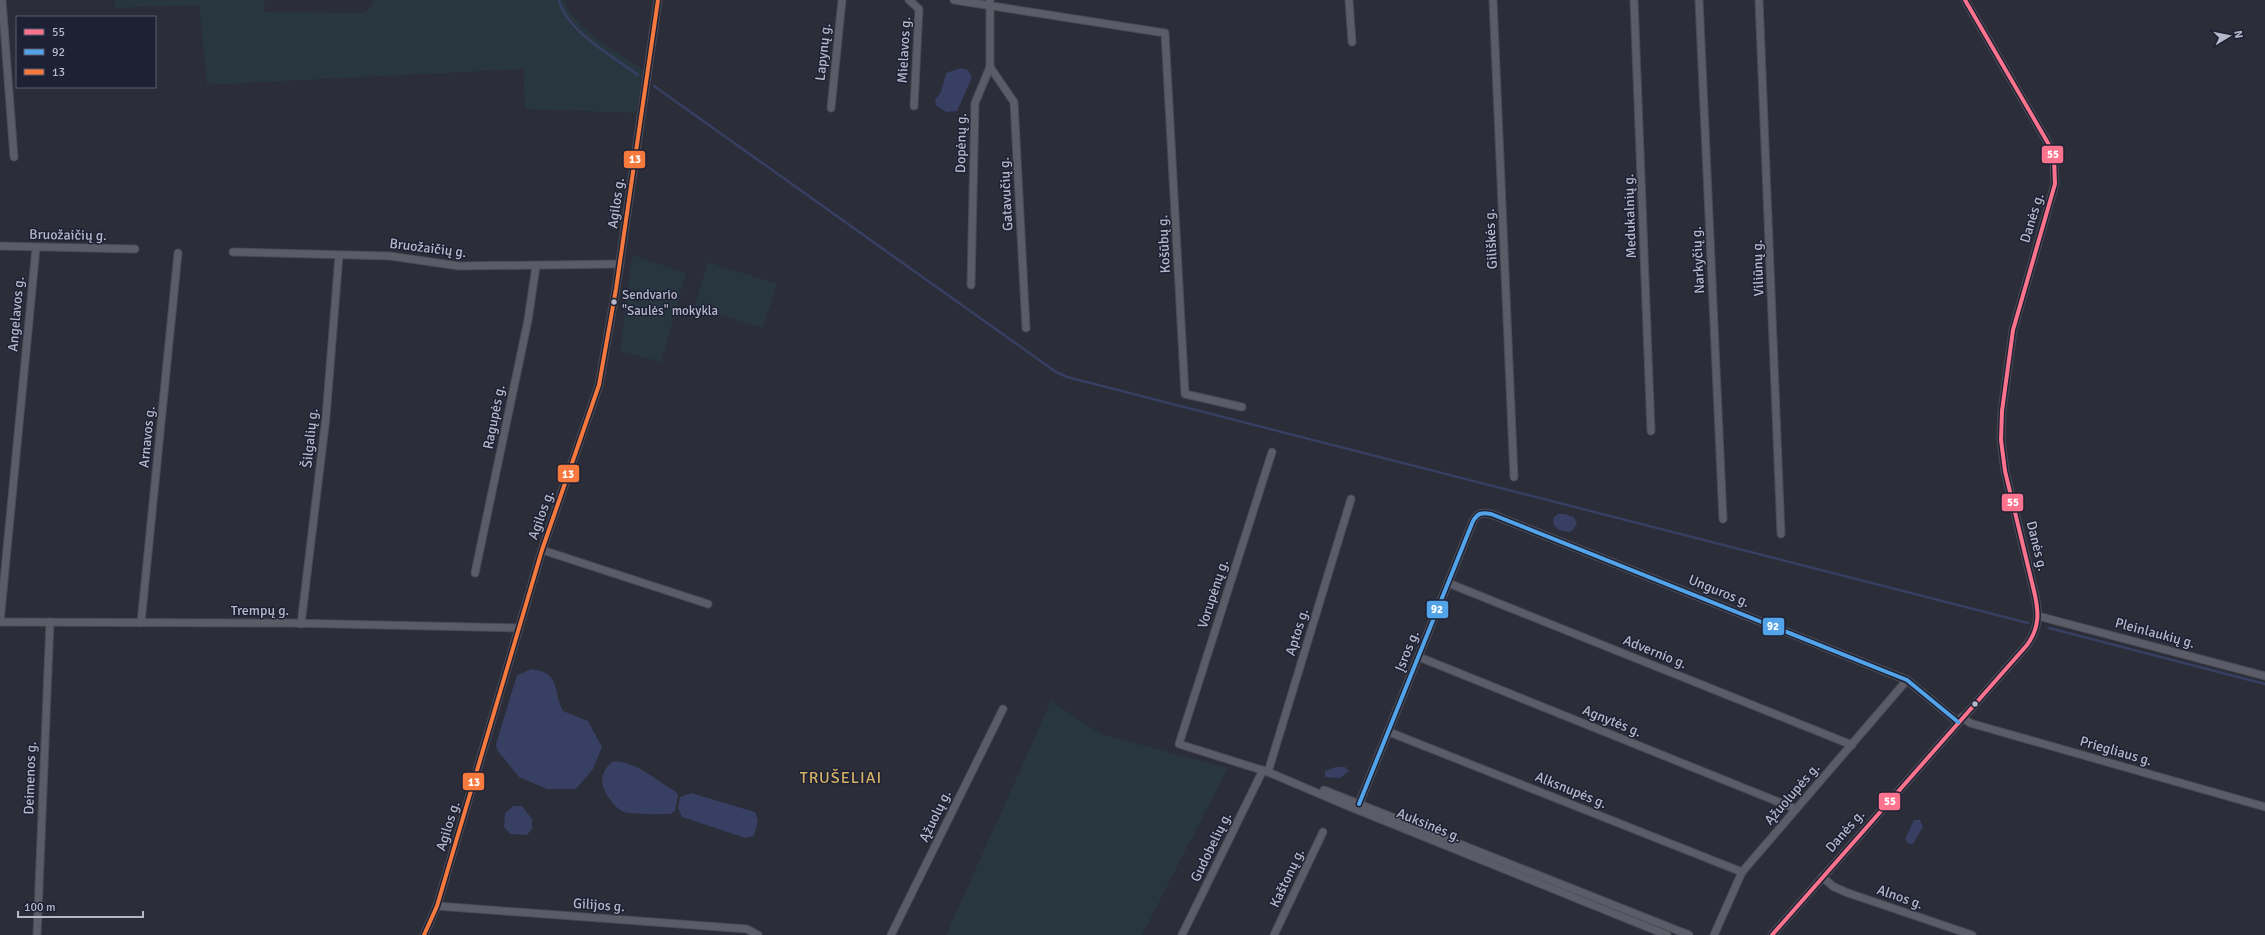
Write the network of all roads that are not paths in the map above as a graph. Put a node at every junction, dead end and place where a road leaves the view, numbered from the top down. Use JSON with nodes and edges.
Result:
{"nodes":[{"id":1,"x":2,"y":0,"type":"edge"},
{"id":2,"x":658,"y":0,"type":"edge"},
{"id":3,"x":842,"y":0,"type":"edge"},
{"id":4,"x":909,"y":0,"type":"edge"},
{"id":5,"x":954,"y":0,"type":"edge"},
{"id":6,"x":1350,"y":0,"type":"edge"},
{"id":7,"x":1493,"y":0,"type":"edge"},
{"id":8,"x":1634,"y":0,"type":"edge"},
{"id":9,"x":1699,"y":0,"type":"edge"},
{"id":10,"x":1759,"y":0,"type":"edge"},
{"id":11,"x":1965,"y":0,"type":"edge"},
{"id":12,"x":989,"y":3,"type":"edge"},
{"id":13,"x":1352,"y":42,"type":"dead end"},
{"id":14,"x":990,"y":67,"type":"junction"},
{"id":15,"x":914,"y":106,"type":"dead end"},
{"id":16,"x":831,"y":108,"type":"dead end"},
{"id":17,"x":14,"y":157,"type":"dead end"},
{"id":18,"x":0,"y":246,"type":"edge"},
{"id":19,"x":36,"y":248,"type":"junction"},
{"id":20,"x":135,"y":249,"type":"dead end"},
{"id":21,"x":233,"y":252,"type":"dead end"},
{"id":22,"x":178,"y":253,"type":"dead end"},
{"id":23,"x":339,"y":255,"type":"junction"},
{"id":24,"x":620,"y":264,"type":"junction"},
{"id":25,"x":536,"y":266,"type":"junction"},
{"id":26,"x":971,"y":285,"type":"dead end"},
{"id":27,"x":1026,"y":328,"type":"dead end"},
{"id":28,"x":1242,"y":407,"type":"dead end"},
{"id":29,"x":1651,"y":432,"type":"dead end"},
{"id":30,"x":1272,"y":452,"type":"dead end"},
{"id":31,"x":1514,"y":477,"type":"dead end"},
{"id":32,"x":1351,"y":499,"type":"dead end"},
{"id":33,"x":1483,"y":512,"type":"joint"},
{"id":34,"x":1723,"y":519,"type":"dead end"},
{"id":35,"x":1781,"y":534,"type":"dead end"},
{"id":36,"x":542,"y":550,"type":"junction"},
{"id":37,"x":475,"y":573,"type":"dead end"},
{"id":38,"x":1448,"y":583,"type":"junction"},
{"id":39,"x":708,"y":604,"type":"dead end"},
{"id":40,"x":2038,"y":616,"type":"junction"},
{"id":41,"x":0,"y":622,"type":"edge"},
{"id":42,"x":50,"y":622,"type":"junction"},
{"id":43,"x":141,"y":623,"type":"junction"},
{"id":44,"x":301,"y":624,"type":"junction"},
{"id":45,"x":519,"y":628,"type":"junction"},
{"id":46,"x":1419,"y":657,"type":"junction"},
{"id":47,"x":2265,"y":676,"type":"edge"},
{"id":48,"x":1906,"y":680,"type":"junction"},
{"id":49,"x":1002,"y":709,"type":"dead end"},
{"id":50,"x":1960,"y":720,"type":"junction"},
{"id":51,"x":1389,"y":732,"type":"junction"},
{"id":52,"x":1179,"y":744,"type":"joint"},
{"id":53,"x":1852,"y":744,"type":"junction"},
{"id":54,"x":1265,"y":771,"type":"junction"},
{"id":55,"x":1324,"y":790,"type":"dead end"},
{"id":56,"x":1359,"y":804,"type":"junction"},
{"id":57,"x":2265,"y":807,"type":"edge"},
{"id":58,"x":1796,"y":809,"type":"junction"},
{"id":59,"x":1323,"y":832,"type":"dead end"},
{"id":60,"x":1742,"y":872,"type":"junction"},
{"id":61,"x":1822,"y":877,"type":"junction"},
{"id":62,"x":437,"y":906,"type":"junction"},
{"id":63,"x":37,"y":935,"type":"edge"},
{"id":64,"x":424,"y":935,"type":"edge"},
{"id":65,"x":758,"y":935,"type":"edge"},
{"id":66,"x":891,"y":935,"type":"edge"},
{"id":67,"x":1182,"y":935,"type":"edge"},
{"id":68,"x":1274,"y":935,"type":"edge"},
{"id":69,"x":1668,"y":935,"type":"edge"},
{"id":70,"x":1689,"y":935,"type":"edge"},
{"id":71,"x":1714,"y":935,"type":"edge"},
{"id":72,"x":1772,"y":935,"type":"edge"},
{"id":73,"x":1972,"y":935,"type":"edge"}],
"edges":[{"from":1,"to":17,"type":"street"},
{"from":2,"to":24,"type":"street","name":"Agilos g."},
{"from":3,"to":16,"type":"street","name":"Lapynų g."},
{"from":4,"to":15,"type":"street","name":"Mielavos g."},
{"from":5,"to":12,"type":"street"},
{"from":6,"to":13,"type":"street"},
{"from":7,"to":31,"type":"street","name":"Giliškės g."},
{"from":8,"to":29,"type":"street","name":"Medukalnių g."},
{"from":9,"to":34,"type":"street","name":"Narkyčių g."},
{"from":10,"to":35,"type":"street","name":"Viliūnų g."},
{"from":11,"to":40,"type":"street","name":"Danės g."},
{"from":12,"to":14,"type":"street","name":"Dopėnų g."},
{"from":12,"to":28,"type":"street","name":"Košūbų g."},
{"from":14,"to":26,"type":"street","name":"Dopėnų g."},
{"from":14,"to":27,"type":"street","name":"Gatavučių g."},
{"from":18,"to":19,"type":"street","name":"Bruožaičių g."},
{"from":19,"to":20,"type":"street","name":"Bruožaičių g."},
{"from":19,"to":41,"type":"street","name":"Angelavos g."},
{"from":21,"to":23,"type":"street","name":"Bruožaičių g."},
{"from":22,"to":43,"type":"street","name":"Arnavos g."},
{"from":23,"to":25,"type":"street","name":"Bruožaičių g."},
{"from":23,"to":44,"type":"street","name":"Šilgalių g."},
{"from":24,"to":25,"type":"street","name":"Bruožaičių g."},
{"from":24,"to":36,"type":"street","name":"Agilos g."},
{"from":25,"to":37,"type":"street","name":"Ragupės g."},
{"from":30,"to":52,"type":"street","name":"Vorupėnų g."},
{"from":32,"to":54,"type":"street","name":"Aptos g."},
{"from":33,"to":38,"type":"street","name":"Įsros g."},
{"from":33,"to":48,"type":"street","name":"Unguros g."},
{"from":36,"to":39,"type":"street"},
{"from":36,"to":45,"type":"street","name":"Agilos g."},
{"from":38,"to":46,"type":"street","name":"Įsros g."},
{"from":38,"to":53,"type":"street","name":"Advernio g."},
{"from":40,"to":47,"type":"street","name":"Pleinlaukių g."},
{"from":40,"to":50,"type":"street","name":"Danės g."},
{"from":41,"to":42,"type":"street","name":"Trempų g."},
{"from":42,"to":43,"type":"street","name":"Trempų g."},
{"from":42,"to":63,"type":"street","name":"Deimenos g."},
{"from":43,"to":44,"type":"street","name":"Trempų g."},
{"from":44,"to":45,"type":"street","name":"Trempų g."},
{"from":45,"to":62,"type":"street","name":"Agilos g."},
{"from":46,"to":51,"type":"street","name":"Įsros g."},
{"from":46,"to":58,"type":"street","name":"Agnytės g."},
{"from":48,"to":50,"type":"street","name":"Unguros g."},
{"from":48,"to":53,"type":"street","name":"Ąžuolupės g."},
{"from":49,"to":66,"type":"street","name":"Ąžuolų g."},
{"from":50,"to":57,"type":"street","name":"Priegliaus g."},
{"from":50,"to":61,"type":"street","name":"Danės g."},
{"from":51,"to":56,"type":"street","name":"Įsros g."},
{"from":51,"to":60,"type":"street","name":"Alksnupės g."},
{"from":52,"to":54,"type":"street","name":"Auksinės g."},
{"from":53,"to":58,"type":"street","name":"Ąžuolupės g."},
{"from":54,"to":67,"type":"street","name":"Gudobelių g."},
{"from":54,"to":69,"type":"street","name":"Auksinės g."},
{"from":55,"to":56,"type":"street"},
{"from":56,"to":70,"type":"street"},
{"from":58,"to":60,"type":"street","name":"Ąžuolupės g."},
{"from":59,"to":68,"type":"street","name":"Kaštonų g."},
{"from":60,"to":71,"type":"street","name":"Ąžuolupės g."},
{"from":61,"to":72,"type":"street","name":"Danės g."},
{"from":61,"to":73,"type":"street","name":"Alnos g."},
{"from":62,"to":64,"type":"street","name":"Agilos g."},
{"from":62,"to":65,"type":"street","name":"Gilijos g."}]}
